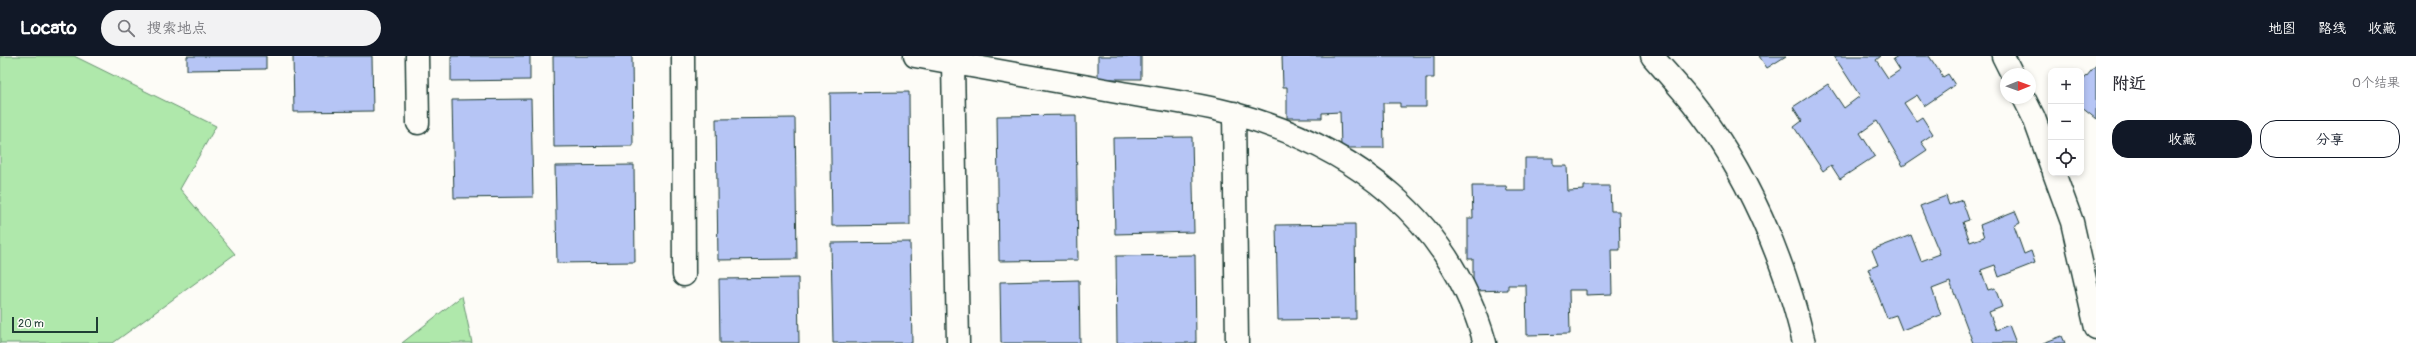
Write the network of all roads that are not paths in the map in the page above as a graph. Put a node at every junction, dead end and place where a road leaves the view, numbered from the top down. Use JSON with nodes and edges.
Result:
{"nodes":[{"id":1,"x":417,"y":56,"type":"edge"},
{"id":2,"x":683,"y":56,"type":"edge"},
{"id":3,"x":915,"y":56,"type":"edge"},
{"id":4,"x":1652,"y":56,"type":"edge"},
{"id":5,"x":2002,"y":56,"type":"edge"},
{"id":6,"x":953,"y":63,"type":"junction"},
{"id":7,"x":2009,"y":68,"type":"edge"},
{"id":8,"x":2027,"y":104,"type":"edge"},
{"id":9,"x":1234,"y":113,"type":"junction"},
{"id":10,"x":418,"y":123,"type":"dead end"},
{"id":11,"x":2048,"y":157,"type":"edge"},
{"id":12,"x":2055,"y":176,"type":"edge"},
{"id":13,"x":684,"y":275,"type":"dead end"},
{"id":14,"x":2096,"y":328,"type":"edge"},
{"id":15,"x":958,"y":343,"type":"edge"},
{"id":16,"x":1237,"y":343,"type":"edge"},
{"id":17,"x":1485,"y":343,"type":"edge"},
{"id":18,"x":1804,"y":343,"type":"edge"}],
"edges":[{"from":1,"to":10,"type":"street"},
{"from":2,"to":13,"type":"street"},
{"from":3,"to":6,"type":"street"},
{"from":4,"to":18,"type":"street"},
{"from":5,"to":7,"type":"street"},
{"from":6,"to":9,"type":"street"},
{"from":6,"to":15,"type":"street"},
{"from":8,"to":11,"type":"street"},
{"from":9,"to":16,"type":"street"},
{"from":9,"to":17,"type":"street"},
{"from":12,"to":14,"type":"street"}]}
